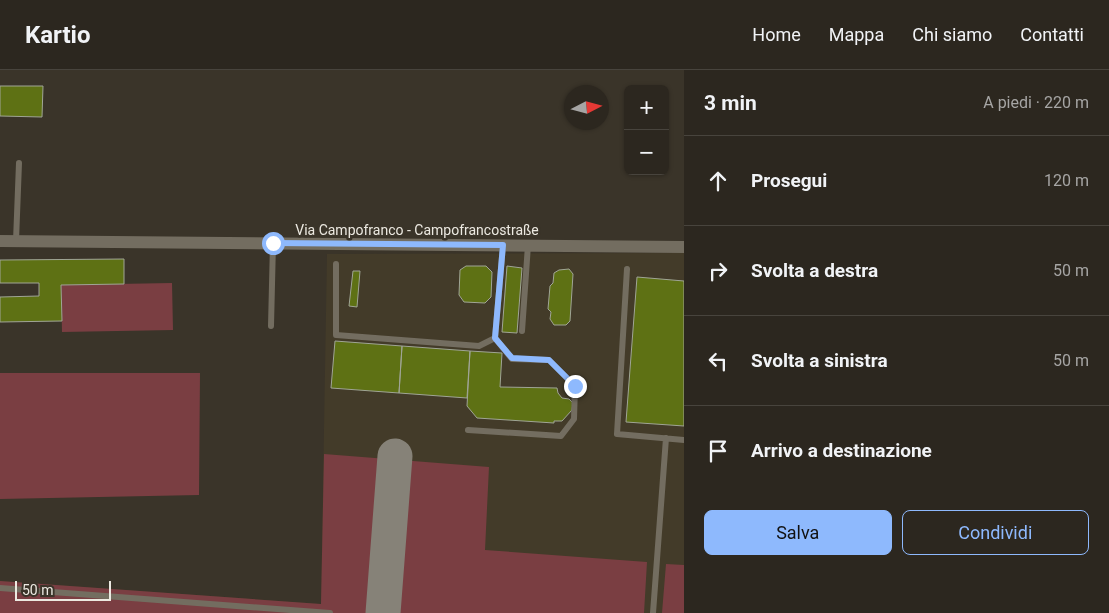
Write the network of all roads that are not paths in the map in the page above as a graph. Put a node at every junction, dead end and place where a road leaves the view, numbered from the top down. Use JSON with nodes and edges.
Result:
{"nodes":[{"id":1,"x":18,"y":163,"type":"dead end"},
{"id":2,"x":0,"y":241,"type":"edge"},
{"id":3,"x":16,"y":241,"type":"junction"},
{"id":4,"x":273,"y":243,"type":"junction"},
{"id":5,"x":503,"y":245,"type":"junction"},
{"id":6,"x":528,"y":245,"type":"junction"},
{"id":7,"x":684,"y":247,"type":"edge"},
{"id":8,"x":336,"y":264,"type":"dead end"},
{"id":9,"x":627,"y":269,"type":"dead end"},
{"id":10,"x":271,"y":326,"type":"dead end"},
{"id":11,"x":522,"y":331,"type":"dead end"},
{"id":12,"x":495,"y":338,"type":"junction"},
{"id":13,"x":468,"y":430,"type":"dead end"},
{"id":14,"x":666,"y":438,"type":"junction"},
{"id":15,"x":684,"y":440,"type":"edge"},
{"id":16,"x":0,"y":588,"type":"edge"},
{"id":17,"x":330,"y":613,"type":"edge"},
{"id":18,"x":653,"y":613,"type":"edge"}],
"edges":[{"from":1,"to":3,"type":"lane"},
{"from":2,"to":3,"type":"street","name":"Via Campofranco - Campofrancostraße"},
{"from":3,"to":4,"type":"street","name":"Via Campofranco - Campofrancostraße"},
{"from":4,"to":5,"type":"street","name":"Via Campofranco - Campofrancostraße"},
{"from":4,"to":10,"type":"lane"},
{"from":5,"to":6,"type":"street","name":"Via Campofranco - Campofrancostraße"},
{"from":5,"to":12,"type":"lane"},
{"from":6,"to":7,"type":"street","name":"Via Campofranco - Campofrancostraße"},
{"from":6,"to":11,"type":"lane"},
{"from":8,"to":12,"type":"lane"},
{"from":9,"to":14,"type":"lane"},
{"from":12,"to":13,"type":"lane"},
{"from":14,"to":15,"type":"lane"},
{"from":14,"to":18,"type":"lane"},
{"from":16,"to":17,"type":"lane"}]}
